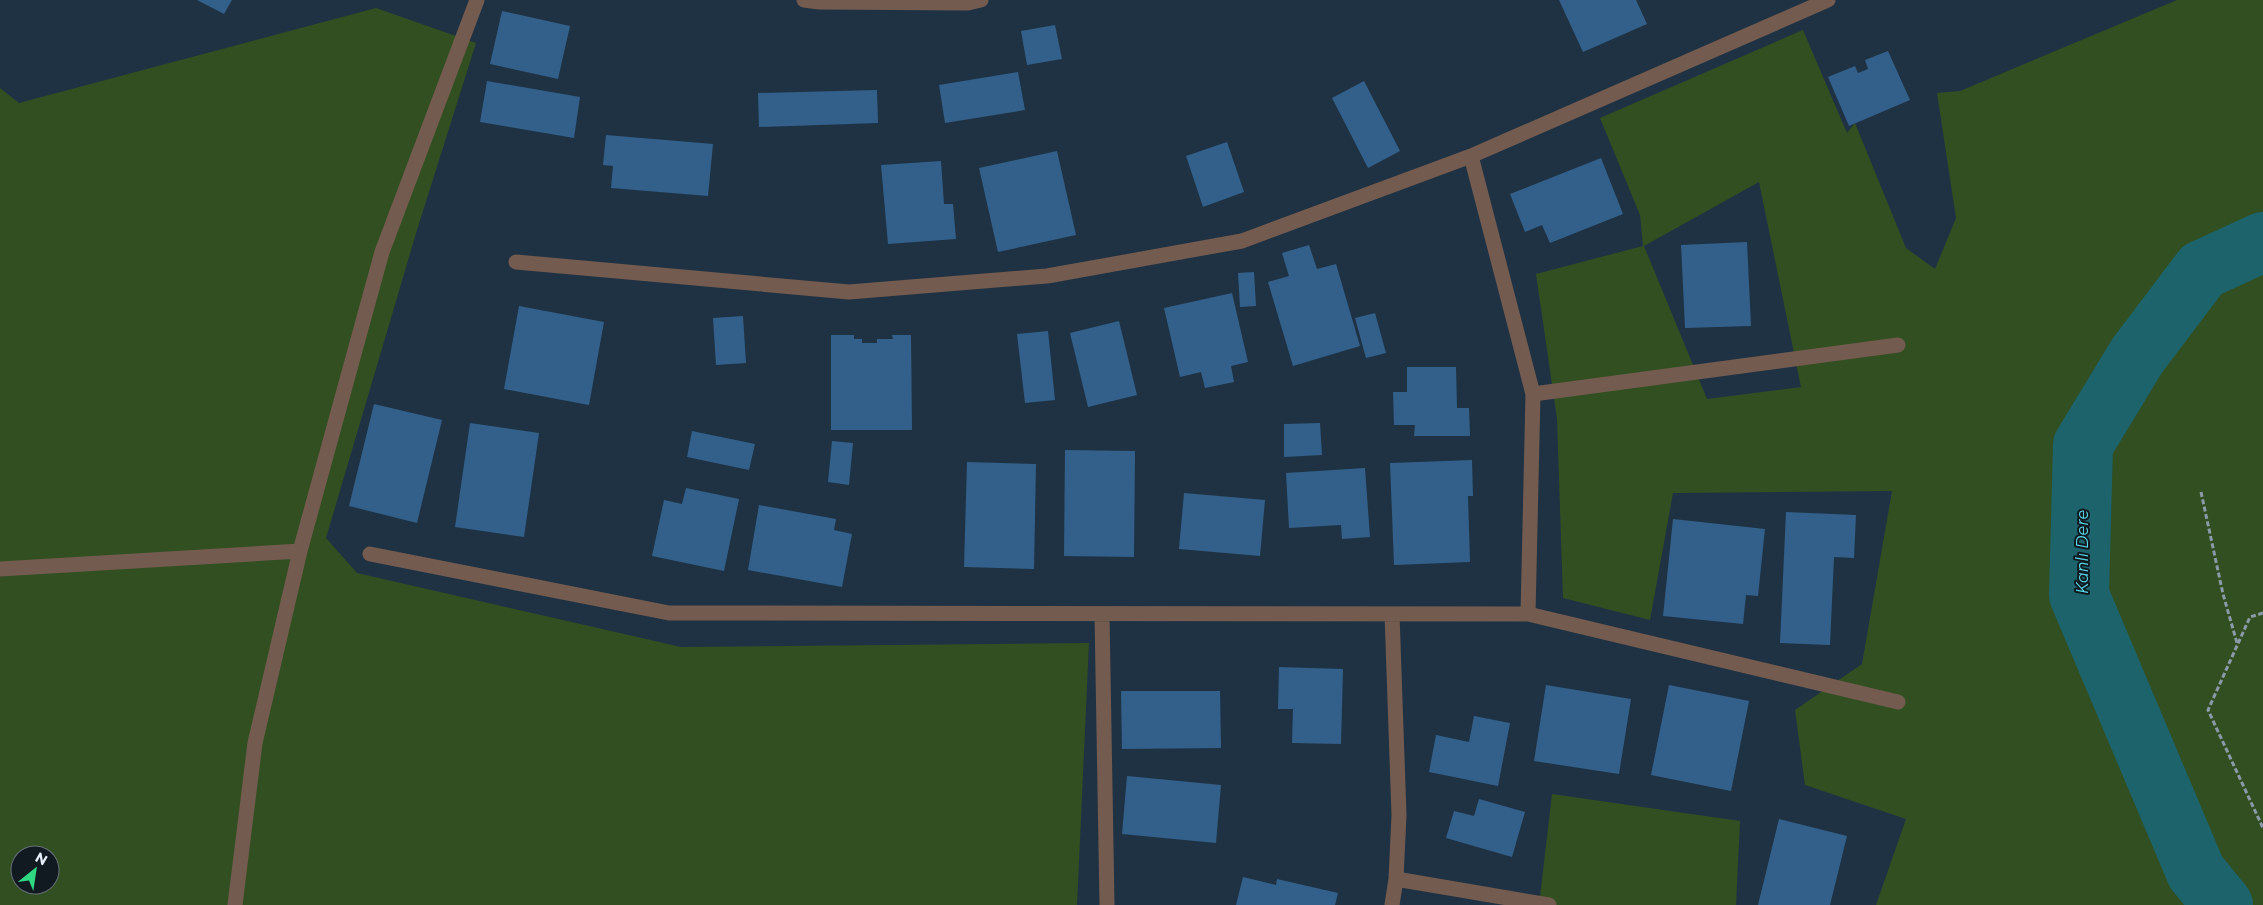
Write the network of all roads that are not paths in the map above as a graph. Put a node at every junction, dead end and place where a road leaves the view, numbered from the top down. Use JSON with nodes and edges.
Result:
{"nodes":[{"id":1,"x":477,"y":0,"type":"edge"},
{"id":2,"x":804,"y":0,"type":"edge"},
{"id":3,"x":981,"y":0,"type":"edge"},
{"id":4,"x":1828,"y":0,"type":"edge"},
{"id":5,"x":1471,"y":156,"type":"junction"},
{"id":6,"x":516,"y":262,"type":"dead end"},
{"id":7,"x":1898,"y":345,"type":"dead end"},
{"id":8,"x":1533,"y":394,"type":"junction"},
{"id":9,"x":300,"y":551,"type":"junction"},
{"id":10,"x":370,"y":554,"type":"dead end"},
{"id":11,"x":0,"y":569,"type":"edge"},
{"id":12,"x":1102,"y":614,"type":"junction"},
{"id":13,"x":1392,"y":614,"type":"junction"},
{"id":14,"x":1528,"y":614,"type":"junction"},
{"id":15,"x":1898,"y":702,"type":"dead end"},
{"id":16,"x":1396,"y":879,"type":"junction"},
{"id":17,"x":235,"y":905,"type":"edge"},
{"id":18,"x":1107,"y":905,"type":"edge"},
{"id":19,"x":1392,"y":905,"type":"edge"},
{"id":20,"x":1549,"y":905,"type":"edge"}],
"edges":[{"from":1,"to":9,"type":"street"},
{"from":2,"to":3,"type":"street"},
{"from":4,"to":5,"type":"street"},
{"from":5,"to":6,"type":"street"},
{"from":5,"to":8,"type":"street"},
{"from":7,"to":8,"type":"street"},
{"from":8,"to":14,"type":"street"},
{"from":9,"to":11,"type":"street"},
{"from":9,"to":17,"type":"street"},
{"from":10,"to":12,"type":"street"},
{"from":12,"to":13,"type":"street"},
{"from":12,"to":18,"type":"street"},
{"from":13,"to":14,"type":"street"},
{"from":13,"to":16,"type":"street"},
{"from":14,"to":15,"type":"street"},
{"from":16,"to":19,"type":"street"},
{"from":16,"to":20,"type":"street"}]}
